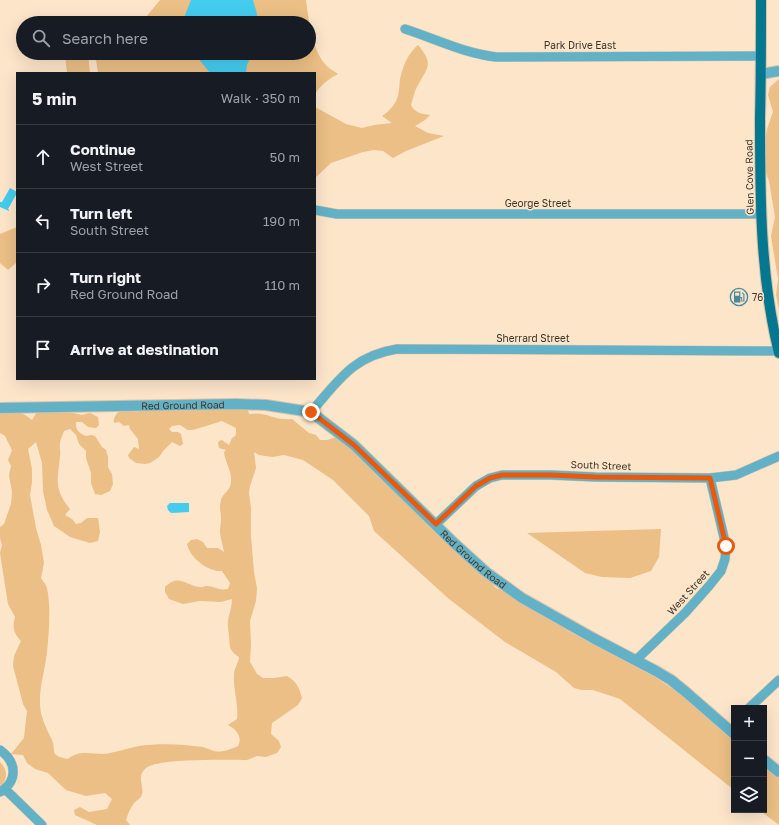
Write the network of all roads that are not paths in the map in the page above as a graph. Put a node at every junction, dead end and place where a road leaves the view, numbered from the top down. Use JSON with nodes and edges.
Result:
{"nodes":[{"id":1,"x":761,"y":0,"type":"edge"},
{"id":2,"x":405,"y":29,"type":"dead end"},
{"id":3,"x":761,"y":56,"type":"junction"},
{"id":4,"x":779,"y":71,"type":"edge"},
{"id":5,"x":761,"y":74,"type":"junction"},
{"id":6,"x":316,"y":210,"type":"edge"},
{"id":7,"x":761,"y":214,"type":"junction"},
{"id":8,"x":779,"y":352,"type":"edge"},
{"id":9,"x":0,"y":408,"type":"edge"},
{"id":10,"x":311,"y":412,"type":"junction"},
{"id":11,"x":779,"y":456,"type":"edge"},
{"id":12,"x":710,"y":478,"type":"junction"},
{"id":13,"x":436,"y":524,"type":"junction"},
{"id":14,"x":636,"y":660,"type":"junction"},
{"id":15,"x":779,"y":680,"type":"edge"},
{"id":16,"x":752,"y":705,"type":"edge"},
{"id":17,"x":731,"y":728,"type":"edge"},
{"id":18,"x":0,"y":750,"type":"edge"},
{"id":19,"x":767,"y":762,"type":"edge"},
{"id":20,"x":779,"y":772,"type":"edge"},
{"id":21,"x":3,"y":790,"type":"edge"},
{"id":22,"x":42,"y":825,"type":"edge"}],
"edges":[{"from":1,"to":3,"type":"main road","name":"Glen Cove Road"},
{"from":2,"to":3,"type":"street","name":"Park Drive East"},
{"from":3,"to":5,"type":"main road","name":"Glen Cove Road"},
{"from":4,"to":5,"type":"street"},
{"from":5,"to":7,"type":"main road","name":"Glen Cove Road"},
{"from":6,"to":7,"type":"street","name":"George Street"},
{"from":7,"to":8,"type":"main road","name":"Glen Cove Road"},
{"from":8,"to":10,"type":"street","name":"Sherrard Street"},
{"from":9,"to":10,"type":"street","name":"Red Ground Road"},
{"from":10,"to":13,"type":"street","name":"Red Ground Road"},
{"from":11,"to":12,"type":"street","name":"South Street"},
{"from":12,"to":13,"type":"street","name":"South Street"},
{"from":12,"to":14,"type":"street","name":"West Street"},
{"from":13,"to":14,"type":"street","name":"Red Ground Road"},
{"from":14,"to":17,"type":"street","name":"Red Ground Road"},
{"from":15,"to":16,"type":"street"},
{"from":18,"to":21,"type":"street"},
{"from":19,"to":20,"type":"street"},
{"from":21,"to":22,"type":"street"}]}
